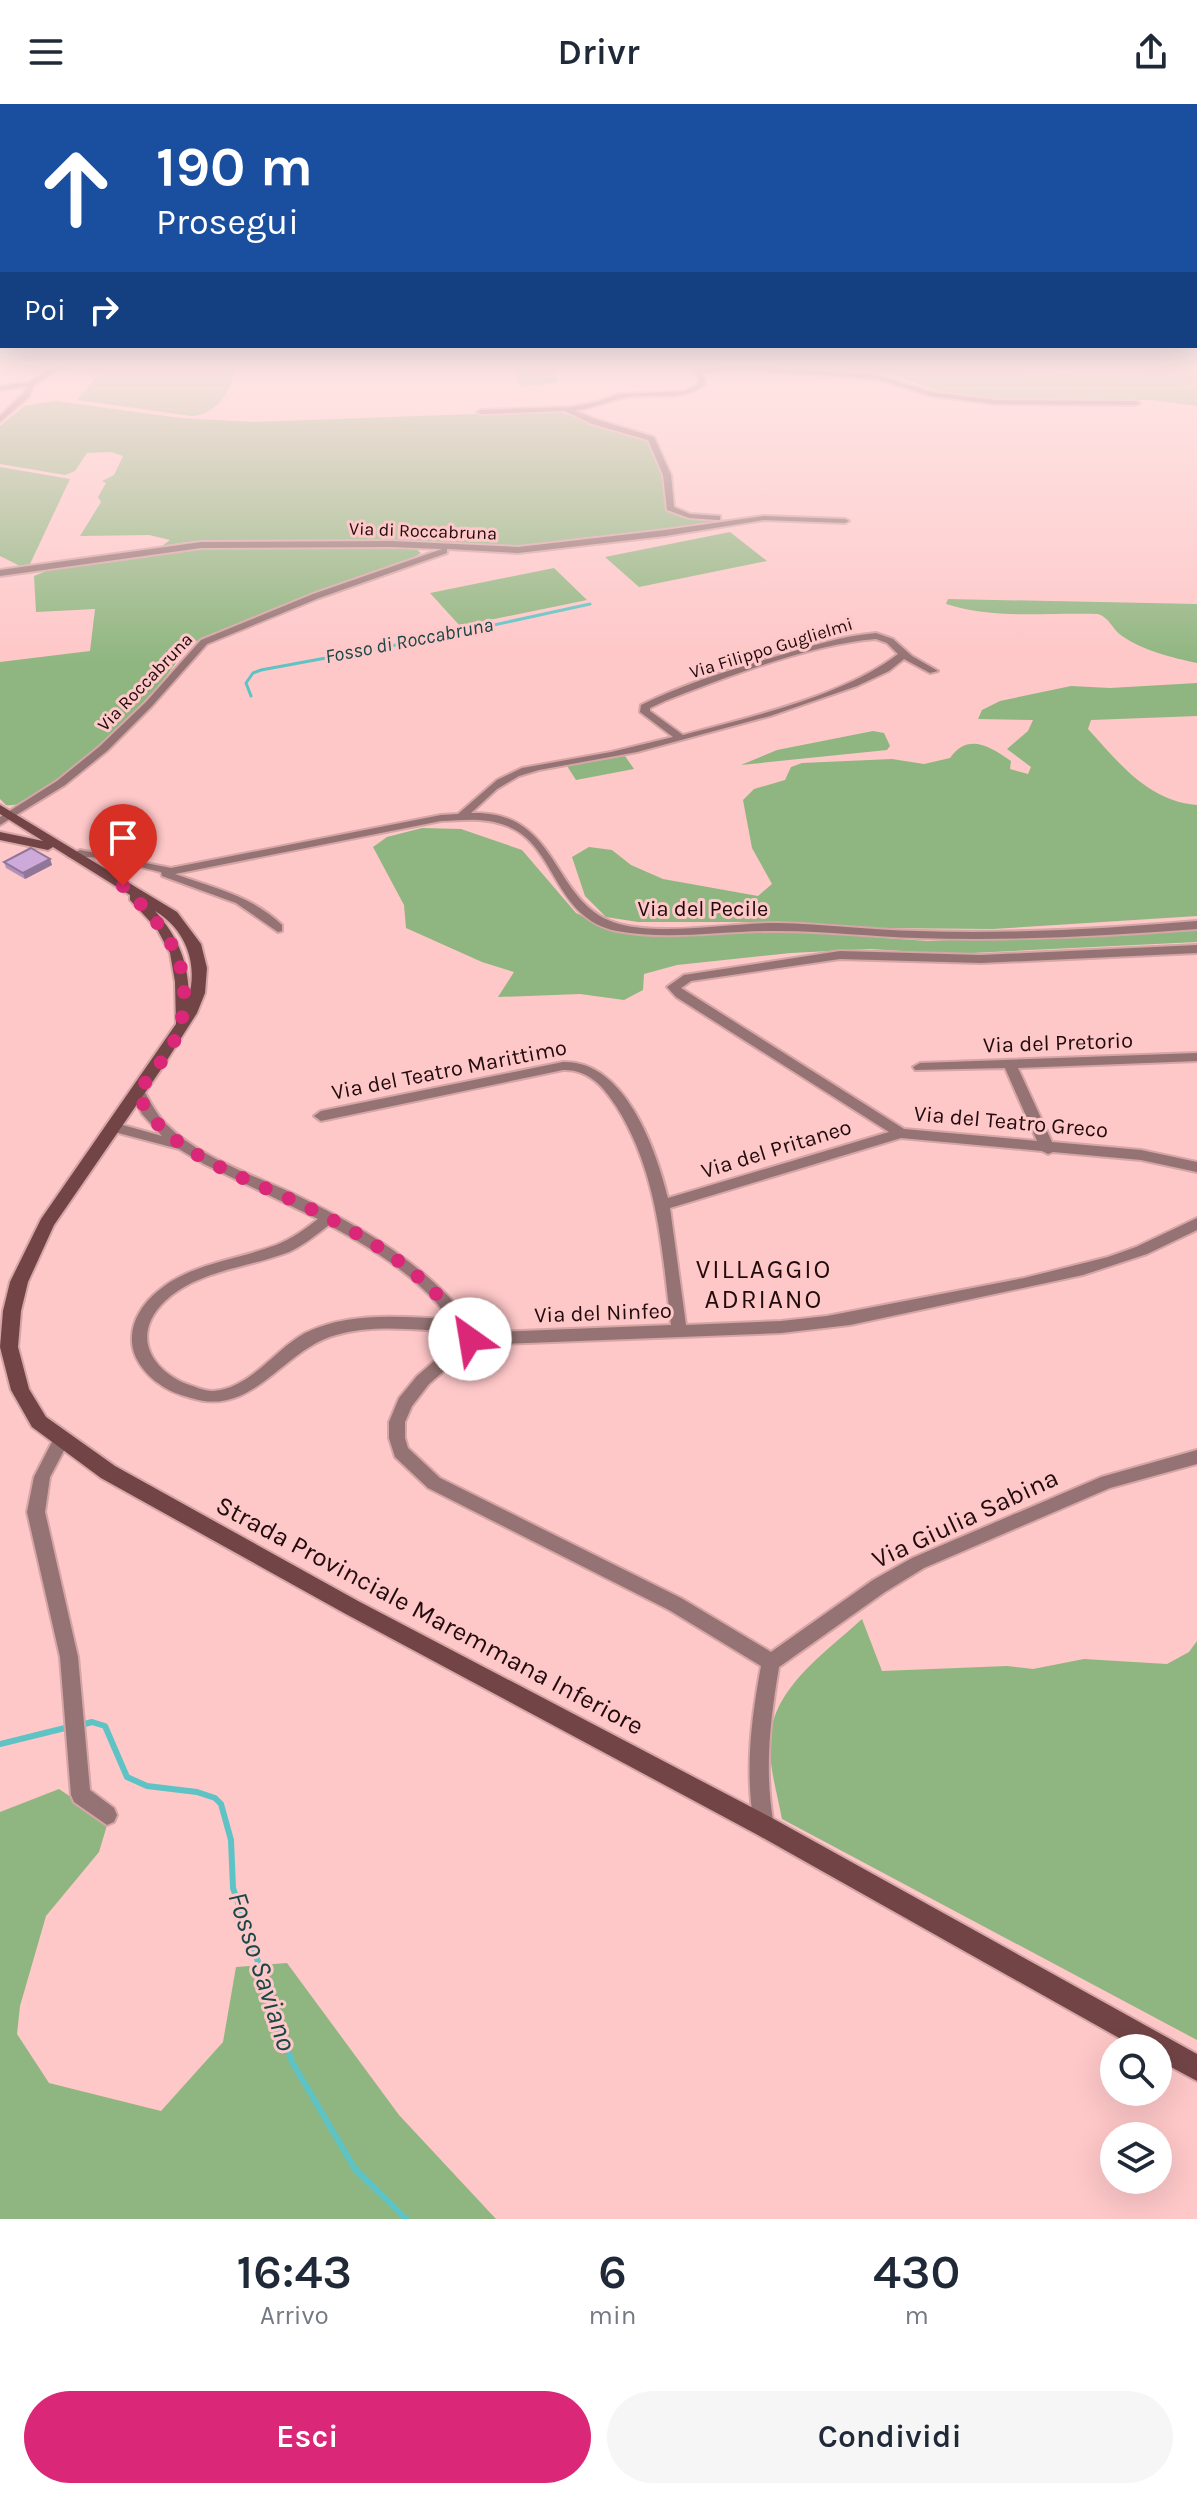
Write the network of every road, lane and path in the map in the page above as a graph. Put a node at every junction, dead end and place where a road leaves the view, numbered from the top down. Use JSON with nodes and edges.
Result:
{"nodes":[{"id":1,"x":663,"y":465,"type":"edge"},
{"id":2,"x":745,"y":521,"type":"junction"},
{"id":3,"x":845,"y":521,"type":"dead end"},
{"id":4,"x":452,"y":548,"type":"junction"},
{"id":5,"x":0,"y":573,"type":"edge"},
{"id":6,"x":904,"y":654,"type":"junction"},
{"id":7,"x":933,"y":671,"type":"dead end"},
{"id":8,"x":681,"y":738,"type":"junction"},
{"id":9,"x":4,"y":816,"type":"edge"},
{"id":10,"x":462,"y":816,"type":"junction"},
{"id":11,"x":0,"y":836,"type":"edge"},
{"id":12,"x":67,"y":853,"type":"junction"},
{"id":13,"x":150,"y":868,"type":"junction"},
{"id":14,"x":1197,"y":925,"type":"edge"},
{"id":15,"x":278,"y":928,"type":"dead end"},
{"id":16,"x":1197,"y":949,"type":"edge"},
{"id":17,"x":1197,"y":1057,"type":"edge"},
{"id":18,"x":1009,"y":1063,"type":"junction"},
{"id":19,"x":920,"y":1067,"type":"dead end"},
{"id":20,"x":138,"y":1092,"type":"junction"},
{"id":21,"x":321,"y":1116,"type":"dead end"},
{"id":22,"x":112,"y":1127,"type":"junction"},
{"id":23,"x":901,"y":1133,"type":"junction"},
{"id":24,"x":180,"y":1146,"type":"junction"},
{"id":25,"x":1048,"y":1149,"type":"junction"},
{"id":26,"x":1197,"y":1167,"type":"edge"},
{"id":27,"x":663,"y":1205,"type":"junction"},
{"id":28,"x":329,"y":1218,"type":"junction"},
{"id":29,"x":1197,"y":1223,"type":"edge"},
{"id":30,"x":679,"y":1331,"type":"junction"},
{"id":31,"x":466,"y":1333,"type":"junction"},
{"id":32,"x":61,"y":1441,"type":"junction"},
{"id":33,"x":1197,"y":1457,"type":"edge"},
{"id":34,"x":771,"y":1662,"type":"junction"},
{"id":35,"x":107,"y":1815,"type":"dead end"},
{"id":36,"x":764,"y":1826,"type":"junction"},
{"id":37,"x":1197,"y":2068,"type":"edge"}],
"edges":[{"from":1,"to":2,"type":"street"},
{"from":2,"to":3,"type":"street","name":"Via di Roccabruna"},
{"from":2,"to":4,"type":"street","name":"Via di Roccabruna"},
{"from":4,"to":5,"type":"street","name":"Via di Roccabruna"},
{"from":4,"to":9,"type":"street","name":"Via Roccabruna"},
{"from":6,"to":7,"type":"street"},
{"from":6,"to":8,"type":"street"},
{"from":6,"to":8,"type":"street","name":"Via Filippo Guglielmi"},
{"from":8,"to":10,"type":"street"},
{"from":9,"to":12,"type":"main road","name":"Strada Provinciale Maremmana Inferiore"},
{"from":10,"to":13,"type":"street","name":"Via del Pecile"},
{"from":10,"to":14,"type":"street","name":"Via del Pecile"},
{"from":11,"to":12,"type":"main road","name":"Strada Provinciale Maremmana Inferiore"},
{"from":12,"to":13,"type":"street","name":"Via del Pecile"},
{"from":12,"to":20,"type":"main road","name":"Strada Provinciale Maremmana Inferiore"},
{"from":13,"to":15,"type":"street"},
{"from":16,"to":23,"type":"street","name":"Via del Teatro Greco"},
{"from":17,"to":18,"type":"street","name":"Via del Pretorio"},
{"from":18,"to":19,"type":"street","name":"Via del Pretorio"},
{"from":18,"to":25,"type":"street"},
{"from":20,"to":22,"type":"main road","name":"Strada Provinciale Maremmana Inferiore"},
{"from":20,"to":24,"type":"street"},
{"from":21,"to":27,"type":"street","name":"Via del Teatro Marittimo"},
{"from":22,"to":24,"type":"street"},
{"from":22,"to":32,"type":"main road","name":"Strada Provinciale Maremmana Inferiore"},
{"from":23,"to":25,"type":"street","name":"Via del Teatro Greco"},
{"from":23,"to":27,"type":"street","name":"Via del Pritaneo"},
{"from":24,"to":28,"type":"street"},
{"from":25,"to":26,"type":"street","name":"Via del Teatro Greco"},
{"from":27,"to":30,"type":"street","name":"Via del Teatro Marittimo"},
{"from":28,"to":31,"type":"street"},
{"from":28,"to":31,"type":"street","name":"Via del Ninfeo"},
{"from":29,"to":30,"type":"street","name":"Via del Ninfeo"},
{"from":30,"to":31,"type":"street","name":"Via del Ninfeo"},
{"from":31,"to":34,"type":"street"},
{"from":32,"to":35,"type":"street"},
{"from":32,"to":36,"type":"main road","name":"Strada Provinciale Maremmana Inferiore"},
{"from":33,"to":34,"type":"street","name":"Via Giulia Sabina"},
{"from":34,"to":36,"type":"street"},
{"from":36,"to":37,"type":"main road","name":"Strada Provinciale Maremmana Inferiore"}]}
